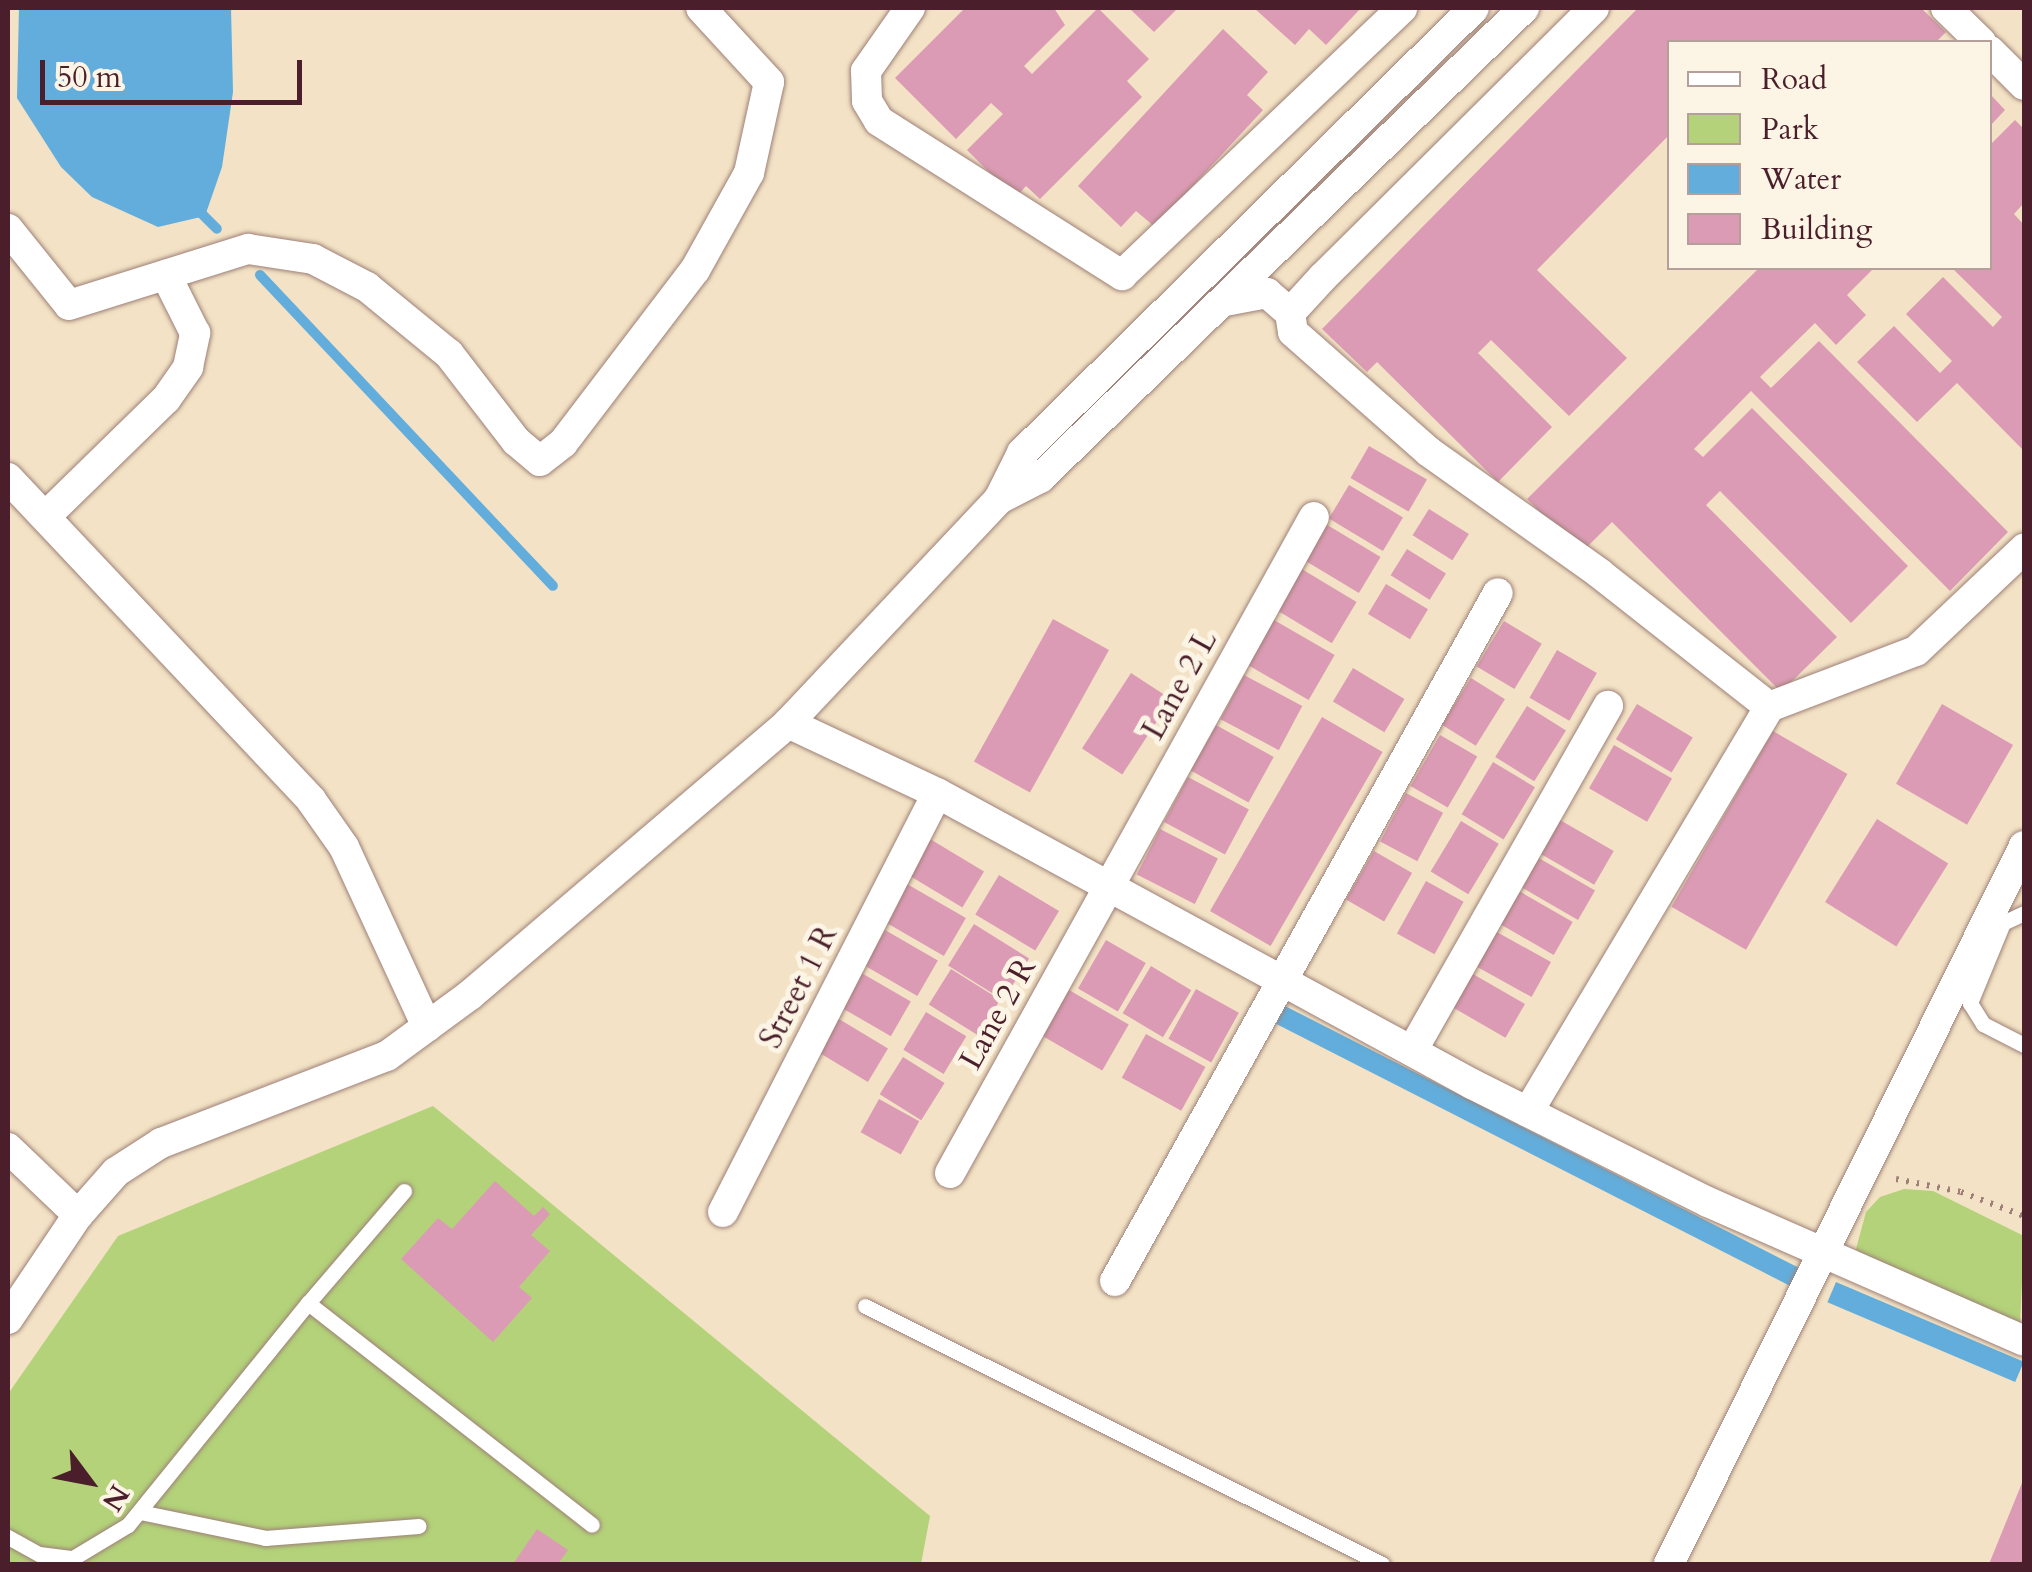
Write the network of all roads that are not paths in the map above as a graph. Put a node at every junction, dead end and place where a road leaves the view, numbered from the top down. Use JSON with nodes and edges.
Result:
{"nodes":[{"id":1,"x":701,"y":8,"type":"edge"},
{"id":2,"x":910,"y":8,"type":"edge"},
{"id":3,"x":1402,"y":8,"type":"edge"},
{"id":4,"x":1474,"y":8,"type":"edge"},
{"id":5,"x":1524,"y":8,"type":"edge"},
{"id":6,"x":1594,"y":8,"type":"edge"},
{"id":7,"x":1946,"y":8,"type":"edge"},
{"id":8,"x":1979,"y":40,"type":"edge"},
{"id":9,"x":1992,"y":53,"type":"edge"},
{"id":10,"x":1321,"y":83,"type":"junction"},
{"id":11,"x":2024,"y":85,"type":"edge"},
{"id":12,"x":1282,"y":127,"type":"junction"},
{"id":13,"x":1339,"y":140,"type":"junction"},
{"id":14,"x":1364,"y":166,"type":"junction"},
{"id":15,"x":1317,"y":213,"type":"junction"},
{"id":16,"x":8,"y":230,"type":"edge"},
{"id":17,"x":166,"y":274,"type":"junction"},
{"id":18,"x":1322,"y":277,"type":"junction"},
{"id":19,"x":1225,"y":300,"type":"junction"},
{"id":20,"x":1290,"y":313,"type":"junction"},
{"id":21,"x":1121,"y":374,"type":"junction"},
{"id":22,"x":8,"y":478,"type":"edge"},
{"id":23,"x":48,"y":514,"type":"junction"},
{"id":24,"x":1314,"y":517,"type":"dead end"},
{"id":25,"x":2024,"y":549,"type":"edge"},
{"id":26,"x":1498,"y":593,"type":"dead end"},
{"id":27,"x":1608,"y":706,"type":"dead end"},
{"id":28,"x":1770,"y":707,"type":"junction"},
{"id":29,"x":788,"y":723,"type":"junction"},
{"id":30,"x":938,"y":793,"type":"junction"},
{"id":31,"x":2024,"y":846,"type":"edge"},
{"id":32,"x":1107,"y":888,"type":"junction"},
{"id":33,"x":2024,"y":914,"type":"edge"},
{"id":34,"x":1280,"y":980,"type":"junction"},
{"id":35,"x":428,"y":1026,"type":"junction"},
{"id":36,"x":2024,"y":1045,"type":"edge"},
{"id":37,"x":1412,"y":1051,"type":"junction"},
{"id":38,"x":1528,"y":1112,"type":"junction"},
{"id":39,"x":8,"y":1148,"type":"edge"},
{"id":40,"x":950,"y":1173,"type":"dead end"},
{"id":41,"x":404,"y":1191,"type":"dead end"},
{"id":42,"x":723,"y":1212,"type":"dead end"},
{"id":43,"x":78,"y":1215,"type":"junction"},
{"id":44,"x":1824,"y":1256,"type":"junction"},
{"id":45,"x":1116,"y":1282,"type":"dead end"},
{"id":46,"x":308,"y":1303,"type":"junction"},
{"id":47,"x":865,"y":1306,"type":"dead end"},
{"id":48,"x":8,"y":1319,"type":"edge"},
{"id":49,"x":2024,"y":1341,"type":"edge"},
{"id":50,"x":140,"y":1512,"type":"junction"},
{"id":51,"x":592,"y":1525,"type":"dead end"},
{"id":52,"x":420,"y":1526,"type":"dead end"},
{"id":53,"x":8,"y":1537,"type":"edge"},
{"id":54,"x":1382,"y":1564,"type":"edge"},
{"id":55,"x":1668,"y":1564,"type":"edge"}],
"edges":[{"from":1,"to":17,"type":"street"},
{"from":2,"to":12,"type":"street"},
{"from":3,"to":10,"type":"street"},
{"from":4,"to":13,"type":"street"},
{"from":5,"to":14,"type":"street"},
{"from":6,"to":18,"type":"street"},
{"from":7,"to":8,"type":"street"},
{"from":9,"to":11,"type":"street"},
{"from":10,"to":12,"type":"street"},
{"from":10,"to":13,"type":"street"},
{"from":12,"to":13,"type":"street"},
{"from":13,"to":14,"type":"street"},
{"from":13,"to":21,"type":"street"},
{"from":14,"to":15,"type":"street"},
{"from":15,"to":18,"type":"street"},
{"from":15,"to":19,"type":"street"},
{"from":16,"to":17,"type":"street"},
{"from":17,"to":23,"type":"street"},
{"from":18,"to":20,"type":"street"},
{"from":19,"to":20,"type":"street"},
{"from":19,"to":21,"type":"street"},
{"from":20,"to":28,"type":"street"},
{"from":21,"to":29,"type":"street"},
{"from":22,"to":23,"type":"street"},
{"from":23,"to":35,"type":"street"},
{"from":24,"to":32,"type":"street","name":"Lane 2 L"},
{"from":25,"to":28,"type":"street"},
{"from":26,"to":34,"type":"street"},
{"from":27,"to":37,"type":"street"},
{"from":28,"to":38,"type":"street"},
{"from":29,"to":30,"type":"street"},
{"from":29,"to":35,"type":"street"},
{"from":30,"to":32,"type":"street"},
{"from":30,"to":42,"type":"street","name":"Street 1 R"},
{"from":31,"to":44,"type":"street"},
{"from":32,"to":34,"type":"street"},
{"from":32,"to":40,"type":"street","name":"Lane 2 R"},
{"from":33,"to":36,"type":"lane"},
{"from":34,"to":37,"type":"street"},
{"from":34,"to":45,"type":"street"},
{"from":35,"to":43,"type":"street"},
{"from":37,"to":38,"type":"street"},
{"from":38,"to":44,"type":"street"},
{"from":39,"to":43,"type":"street"},
{"from":41,"to":46,"type":"lane"},
{"from":43,"to":48,"type":"street"},
{"from":44,"to":49,"type":"street"},
{"from":44,"to":55,"type":"street"},
{"from":46,"to":50,"type":"lane"},
{"from":46,"to":51,"type":"lane"},
{"from":47,"to":54,"type":"lane"},
{"from":50,"to":52,"type":"lane"},
{"from":50,"to":53,"type":"lane"}]}
